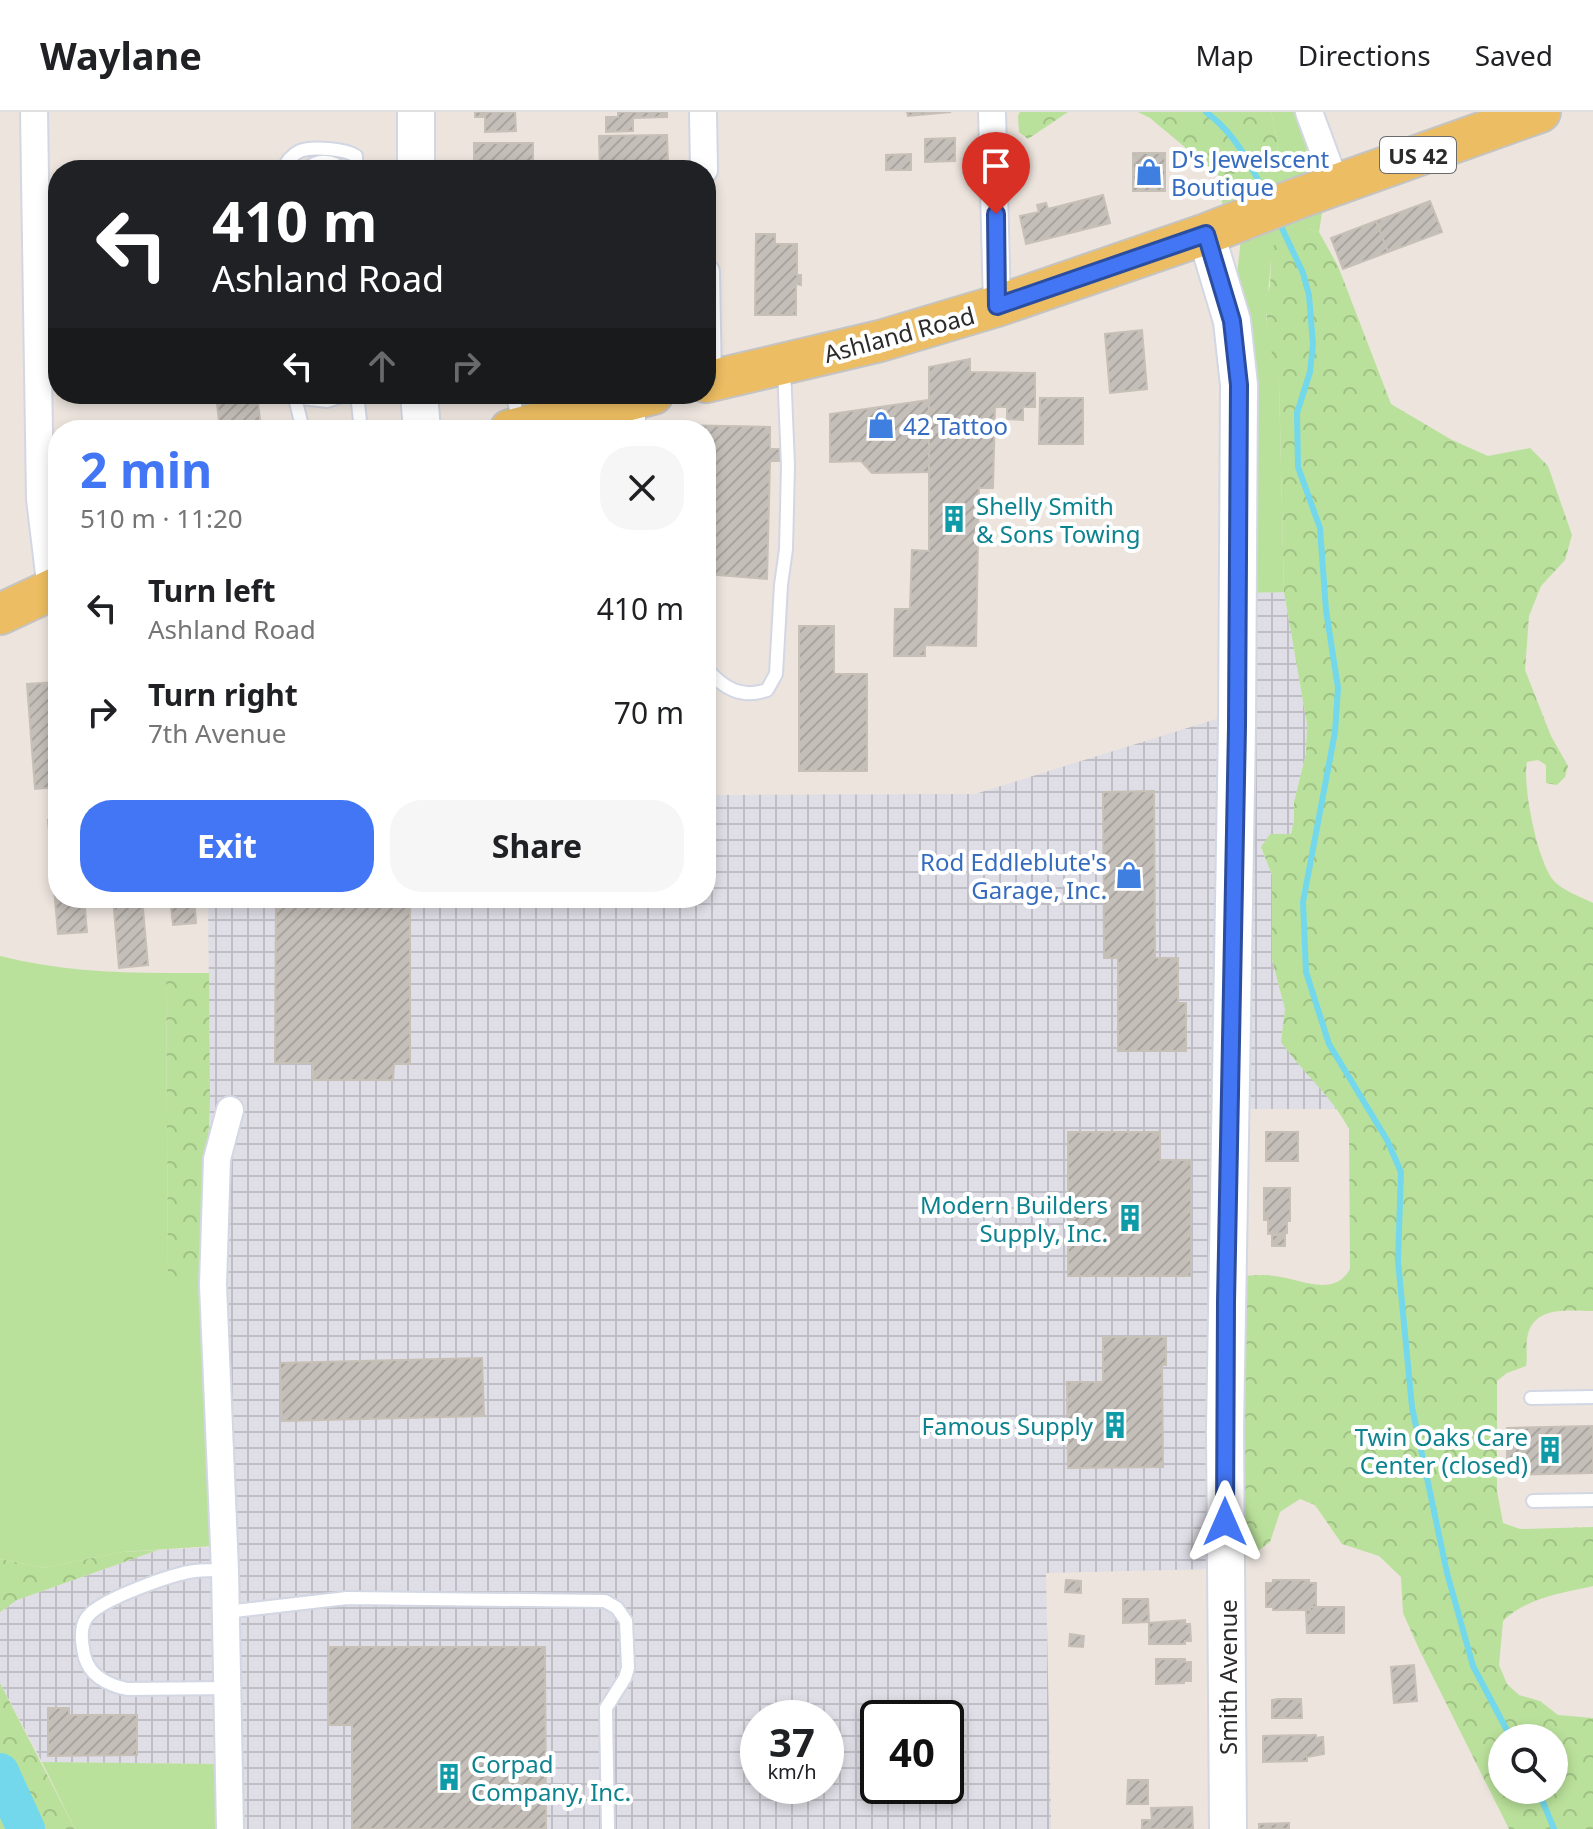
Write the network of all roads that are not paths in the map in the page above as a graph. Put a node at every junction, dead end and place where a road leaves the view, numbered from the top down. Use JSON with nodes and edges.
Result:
{"nodes":[{"id":1,"x":34,"y":112,"type":"edge"},
{"id":2,"x":416,"y":112,"type":"edge"},
{"id":3,"x":703,"y":112,"type":"edge"},
{"id":4,"x":992,"y":112,"type":"edge"},
{"id":5,"x":1309,"y":112,"type":"edge"},
{"id":6,"x":1540,"y":112,"type":"edge"},
{"id":7,"x":288,"y":160,"type":"edge"},
{"id":8,"x":356,"y":160,"type":"edge"},
{"id":9,"x":416,"y":160,"type":"edge"},
{"id":10,"x":704,"y":160,"type":"edge"},
{"id":11,"x":1336,"y":185,"type":"junction"},
{"id":12,"x":1206,"y":234,"type":"junction"},
{"id":13,"x":997,"y":306,"type":"junction"},
{"id":14,"x":783,"y":364,"type":"junction"},
{"id":15,"x":716,"y":380,"type":"edge"},
{"id":16,"x":644,"y":407,"type":"edge"},
{"id":17,"x":514,"y":417,"type":"edge"},
{"id":18,"x":48,"y":550,"type":"edge"},
{"id":19,"x":48,"y":591,"type":"edge"},
{"id":20,"x":0,"y":614,"type":"edge"},
{"id":21,"x":716,"y":680,"type":"edge"},
{"id":22,"x":230,"y":1110,"type":"dead end"},
{"id":23,"x":1593,"y":1397,"type":"edge"},
{"id":24,"x":1531,"y":1398,"type":"dead end"},
{"id":25,"x":1593,"y":1500,"type":"edge"},
{"id":26,"x":1533,"y":1501,"type":"dead end"},
{"id":27,"x":225,"y":1570,"type":"junction"},
{"id":28,"x":226,"y":1612,"type":"junction"},
{"id":29,"x":229,"y":1688,"type":"junction"},
{"id":30,"x":230,"y":1829,"type":"edge"},
{"id":31,"x":608,"y":1829,"type":"edge"},
{"id":32,"x":1228,"y":1829,"type":"edge"}],
"edges":[{"from":1,"to":18,"type":"street"},
{"from":2,"to":9,"type":"street"},
{"from":3,"to":10,"type":"street"},
{"from":4,"to":13,"type":"street"},
{"from":5,"to":11,"type":"street"},
{"from":6,"to":11,"type":"main road","name":"Ashland Road","number":"US 42"},
{"from":7,"to":8,"type":"lane"},
{"from":11,"to":12,"type":"main road","name":"Ashland Road","number":"US 42"},
{"from":12,"to":13,"type":"main road","name":"Ashland Road","number":"US 42"},
{"from":12,"to":32,"type":"street","name":"Smith Avenue"},
{"from":13,"to":14,"type":"main road","name":"Ashland Road","number":"US 42"},
{"from":14,"to":15,"type":"main road","name":"Ashland Road","number":"US 42"},
{"from":14,"to":21,"type":"lane"},
{"from":16,"to":17,"type":"main road"},
{"from":19,"to":20,"type":"main road"},
{"from":22,"to":27,"type":"street"},
{"from":23,"to":24,"type":"lane"},
{"from":25,"to":26,"type":"lane"},
{"from":27,"to":28,"type":"street"},
{"from":27,"to":29,"type":"lane"},
{"from":28,"to":29,"type":"street"},
{"from":28,"to":31,"type":"lane"},
{"from":29,"to":30,"type":"street"}]}
